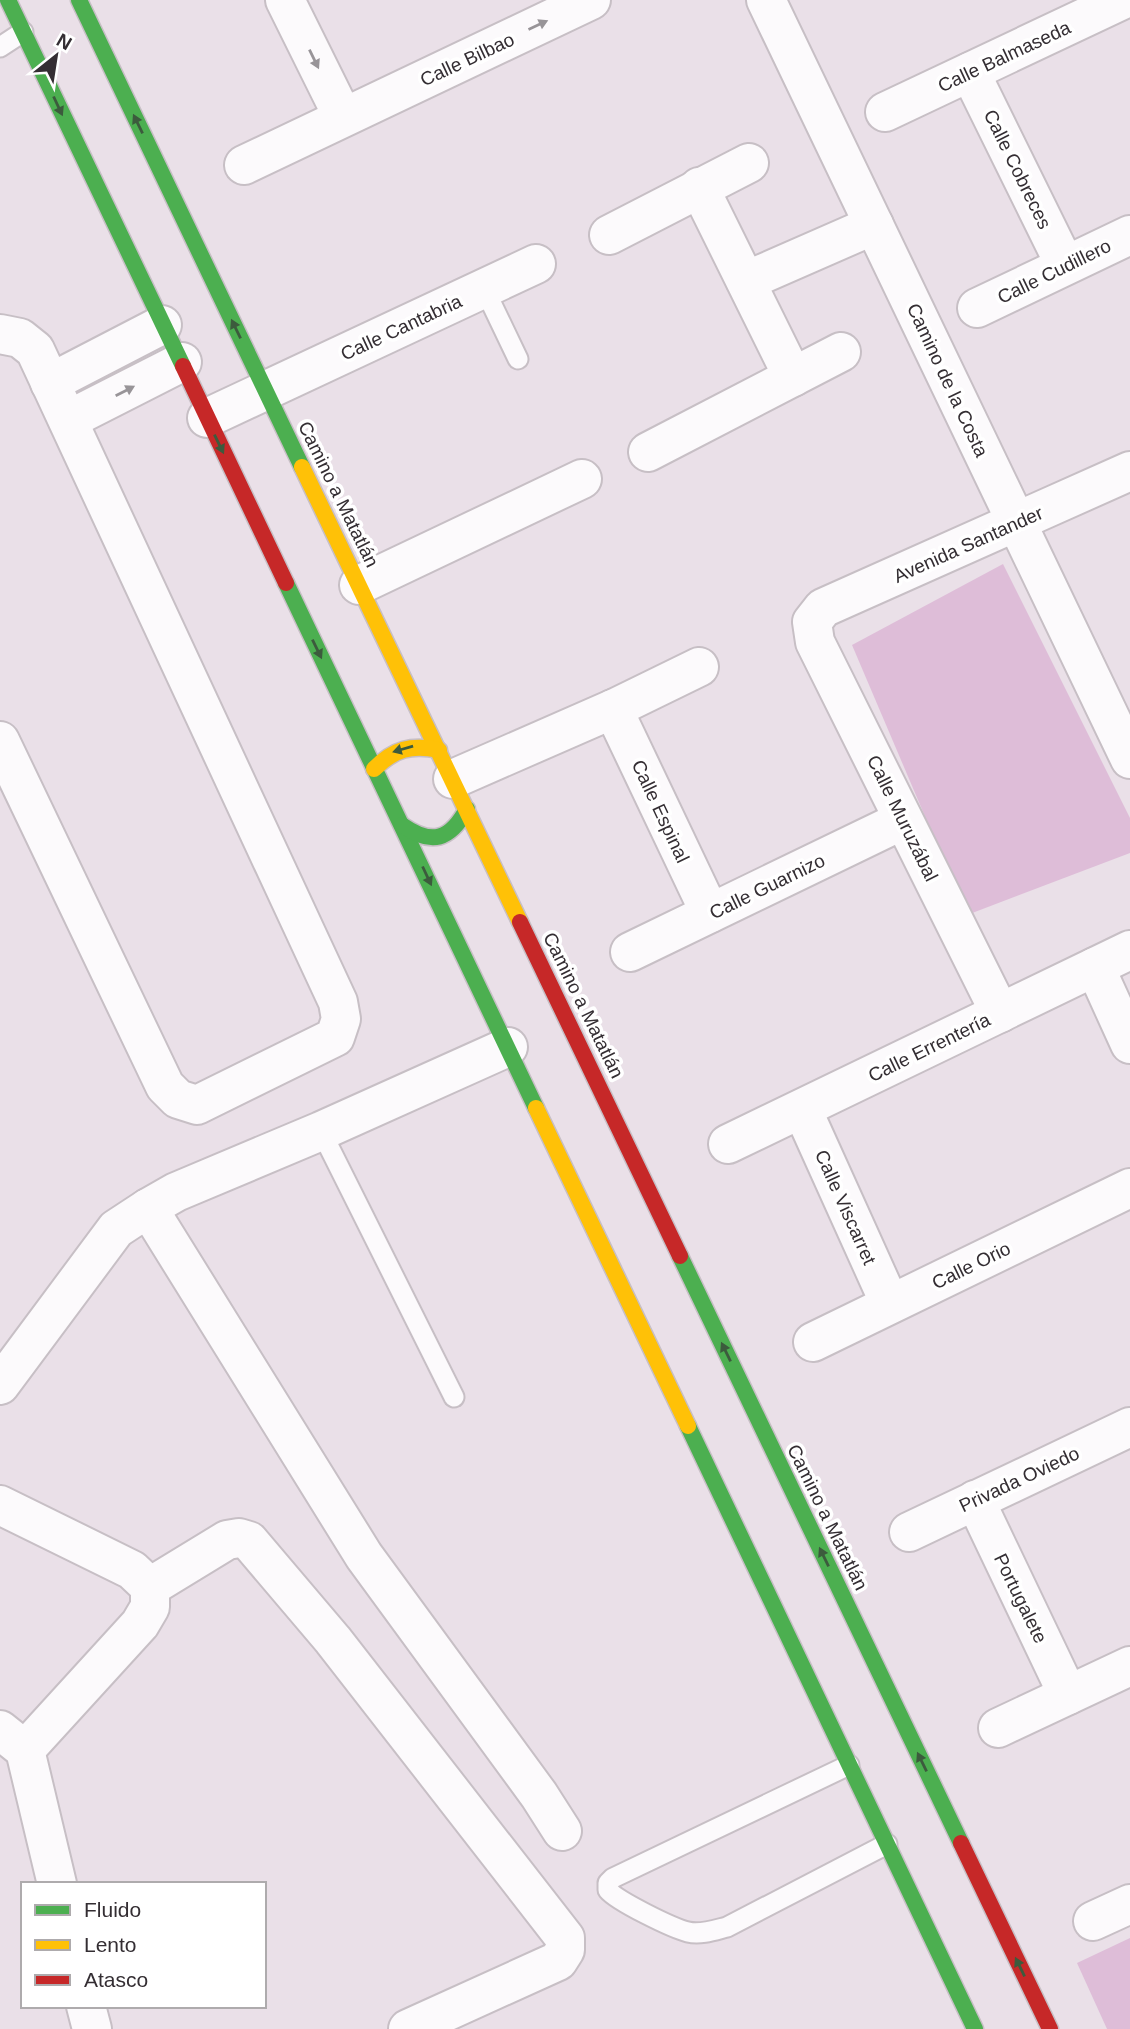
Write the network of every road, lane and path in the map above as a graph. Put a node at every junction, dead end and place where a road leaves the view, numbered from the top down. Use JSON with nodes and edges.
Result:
{"nodes":[{"id":1,"x":8,"y":0,"type":"edge"},
{"id":2,"x":79,"y":0,"type":"edge"},
{"id":3,"x":285,"y":0,"type":"edge"},
{"id":4,"x":591,"y":0,"type":"edge"},
{"id":5,"x":766,"y":0,"type":"edge"},
{"id":6,"x":1122,"y":0,"type":"edge"},
{"id":7,"x":23,"y":32,"type":"junction"},
{"id":8,"x":0,"y":47,"type":"edge"},
{"id":9,"x":970,"y":72,"type":"junction"},
{"id":10,"x":885,"y":112,"type":"dead end"},
{"id":11,"x":343,"y":117,"type":"junction"},
{"id":12,"x":749,"y":163,"type":"dead end"},
{"id":13,"x":244,"y":165,"type":"dead end"},
{"id":14,"x":699,"y":187,"type":"junction"},
{"id":15,"x":874,"y":225,"type":"junction"},
{"id":16,"x":1130,"y":234,"type":"edge"},
{"id":17,"x":609,"y":235,"type":"dead end"},
{"id":18,"x":536,"y":264,"type":"dead end"},
{"id":19,"x":1065,"y":265,"type":"junction"},
{"id":20,"x":746,"y":281,"type":"junction"},
{"id":21,"x":484,"y":288,"type":"junction"},
{"id":22,"x":977,"y":308,"type":"dead end"},
{"id":23,"x":162,"y":325,"type":"junction"},
{"id":24,"x":0,"y":334,"type":"edge"},
{"id":25,"x":841,"y":352,"type":"dead end"},
{"id":26,"x":518,"y":359,"type":"dead end"},
{"id":27,"x":182,"y":362,"type":"junction"},
{"id":28,"x":793,"y":377,"type":"junction"},
{"id":29,"x":50,"y":383,"type":"junction"},
{"id":30,"x":266,"y":390,"type":"junction"},
{"id":31,"x":207,"y":418,"type":"junction"},
{"id":32,"x":68,"y":420,"type":"junction"},
{"id":33,"x":648,"y":452,"type":"dead end"},
{"id":34,"x":1130,"y":471,"type":"edge"},
{"id":35,"x":582,"y":479,"type":"dead end"},
{"id":36,"x":1016,"y":523,"type":"junction"},
{"id":37,"x":359,"y":585,"type":"junction"},
{"id":38,"x":812,"y":622,"type":"joint"},
{"id":39,"x":699,"y":667,"type":"dead end"},
{"id":40,"x":613,"y":709,"type":"junction"},
{"id":41,"x":0,"y":741,"type":"edge"},
{"id":42,"x":1130,"y":759,"type":"edge"},
{"id":43,"x":374,"y":769,"type":"junction"},
{"id":44,"x":453,"y":779,"type":"junction"},
{"id":45,"x":903,"y":820,"type":"junction"},
{"id":46,"x":402,"y":825,"type":"junction"},
{"id":47,"x":710,"y":913,"type":"junction"},
{"id":48,"x":1130,"y":950,"type":"edge"},
{"id":49,"x":630,"y":951,"type":"dead end"},
{"id":50,"x":1095,"y":967,"type":"junction"},
{"id":51,"x":1000,"y":1013,"type":"junction"},
{"id":52,"x":1130,"y":1044,"type":"edge"},
{"id":53,"x":508,"y":1047,"type":"junction"},
{"id":54,"x":802,"y":1109,"type":"junction"},
{"id":55,"x":321,"y":1131,"type":"junction"},
{"id":56,"x":728,"y":1144,"type":"dead end"},
{"id":57,"x":1130,"y":1188,"type":"edge"},
{"id":58,"x":148,"y":1208,"type":"junction"},
{"id":59,"x":890,"y":1304,"type":"junction"},
{"id":60,"x":813,"y":1342,"type":"dead end"},
{"id":61,"x":0,"y":1385,"type":"edge"},
{"id":62,"x":454,"y":1397,"type":"dead end"},
{"id":63,"x":1130,"y":1427,"type":"edge"},
{"id":64,"x":975,"y":1500,"type":"junction"},
{"id":65,"x":0,"y":1505,"type":"edge"},
{"id":66,"x":909,"y":1532,"type":"dead end"},
{"id":67,"x":150,"y":1587,"type":"junction"},
{"id":68,"x":1130,"y":1666,"type":"edge"},
{"id":69,"x":1068,"y":1695,"type":"junction"},
{"id":70,"x":998,"y":1728,"type":"dead end"},
{"id":71,"x":13,"y":1740,"type":"edge"},
{"id":72,"x":849,"y":1765,"type":"junction"},
{"id":73,"x":562,"y":1831,"type":"dead end"},
{"id":74,"x":887,"y":1844,"type":"junction"},
{"id":75,"x":56,"y":1882,"type":"edge"},
{"id":76,"x":1130,"y":1904,"type":"edge"},
{"id":77,"x":1093,"y":1921,"type":"dead end"},
{"id":78,"x":87,"y":2008,"type":"edge"},
{"id":79,"x":92,"y":2029,"type":"edge"},
{"id":80,"x":408,"y":2029,"type":"edge"},
{"id":81,"x":975,"y":2029,"type":"edge"},
{"id":82,"x":1050,"y":2029,"type":"edge"}],
"edges":[{"from":1,"to":7,"type":"street"},
{"from":30,"to":2,"type":"street","name":"Camino a Matatlán","one_way":true},
{"from":3,"to":11,"type":"street","one_way":true},
{"from":11,"to":4,"type":"street","name":"Calle Bilbao","one_way":true},
{"from":5,"to":15,"type":"street","name":"Camino de la Costa"},
{"from":6,"to":9,"type":"street","name":"Calle Balmaseda"},
{"from":7,"to":8,"type":"lane"},
{"from":7,"to":23,"type":"street","one_way":true},
{"from":9,"to":10,"type":"street","name":"Calle Balmaseda"},
{"from":9,"to":19,"type":"street","name":"Calle Cobreces"},
{"from":11,"to":13,"type":"street","name":"Calle Bilbao"},
{"from":12,"to":14,"type":"street"},
{"from":14,"to":17,"type":"street"},
{"from":14,"to":20,"type":"street"},
{"from":15,"to":20,"type":"street"},
{"from":15,"to":36,"type":"street","name":"Camino de la Costa"},
{"from":16,"to":19,"type":"street","name":"Calle Cudillero"},
{"from":18,"to":21,"type":"street","name":"Calle Cantabria"},
{"from":19,"to":22,"type":"street","name":"Calle Cudillero"},
{"from":20,"to":28,"type":"street"},
{"from":21,"to":26,"type":"lane"},
{"from":21,"to":30,"type":"street","name":"Calle Cantabria"},
{"from":23,"to":27,"type":"street"},
{"from":23,"to":29,"type":"street"},
{"from":24,"to":29,"type":"street"},
{"from":25,"to":28,"type":"street"},
{"from":27,"to":31,"type":"street"},
{"from":32,"to":27,"type":"street","one_way":true},
{"from":28,"to":33,"type":"street"},
{"from":29,"to":32,"type":"street"},
{"from":30,"to":31,"type":"street","name":"Calle Cantabria"},
{"from":30,"to":37,"type":"street","name":"Camino a Matatlán"},
{"from":31,"to":43,"type":"street","one_way":true},
{"from":32,"to":41,"type":"street"},
{"from":34,"to":36,"type":"street","name":"Avenida Santander"},
{"from":35,"to":37,"type":"street"},
{"from":36,"to":38,"type":"street","name":"Avenida Santander"},
{"from":36,"to":42,"type":"street","name":"Camino de la Costa"},
{"from":37,"to":44,"type":"street","name":"Camino a Matatlán"},
{"from":38,"to":45,"type":"street","name":"Calle Muruzábal"},
{"from":39,"to":40,"type":"street"},
{"from":40,"to":44,"type":"street"},
{"from":40,"to":47,"type":"street","name":"Calle Espinal"},
{"from":44,"to":43,"type":"street","one_way":true},
{"from":43,"to":46,"type":"street"},
{"from":44,"to":46,"type":"street"},
{"from":82,"to":44,"type":"street","name":"Camino a Matatlán","one_way":true},
{"from":45,"to":47,"type":"street","name":"Calle Guarnizo"},
{"from":45,"to":51,"type":"street","name":"Calle Muruzábal"},
{"from":46,"to":53,"type":"street","one_way":true},
{"from":47,"to":49,"type":"street","name":"Calle Guarnizo"},
{"from":48,"to":50,"type":"street","name":"Calle Errentería"},
{"from":50,"to":51,"type":"street","name":"Calle Errentería"},
{"from":50,"to":52,"type":"street"},
{"from":51,"to":54,"type":"street","name":"Calle Errentería"},
{"from":53,"to":55,"type":"street"},
{"from":53,"to":72,"type":"street"},
{"from":54,"to":56,"type":"street","name":"Calle Errentería"},
{"from":54,"to":59,"type":"street","name":"Calle Viscarret"},
{"from":55,"to":58,"type":"street"},
{"from":55,"to":62,"type":"lane"},
{"from":57,"to":59,"type":"street","name":"Calle Orio"},
{"from":58,"to":61,"type":"street"},
{"from":58,"to":73,"type":"street"},
{"from":59,"to":60,"type":"street","name":"Calle Orio"},
{"from":63,"to":64,"type":"street","name":"Privada Oviedo"},
{"from":64,"to":66,"type":"street","name":"Privada Oviedo"},
{"from":64,"to":69,"type":"street","name":"Portugalete"},
{"from":65,"to":67,"type":"street"},
{"from":67,"to":71,"type":"street"},
{"from":67,"to":80,"type":"street"},
{"from":68,"to":69,"type":"street"},
{"from":69,"to":70,"type":"street"},
{"from":71,"to":75,"type":"street"},
{"from":72,"to":74,"type":"street"},
{"from":72,"to":74,"type":"lane"},
{"from":74,"to":81,"type":"street"},
{"from":76,"to":77,"type":"street"},
{"from":78,"to":79,"type":"street"}]}
